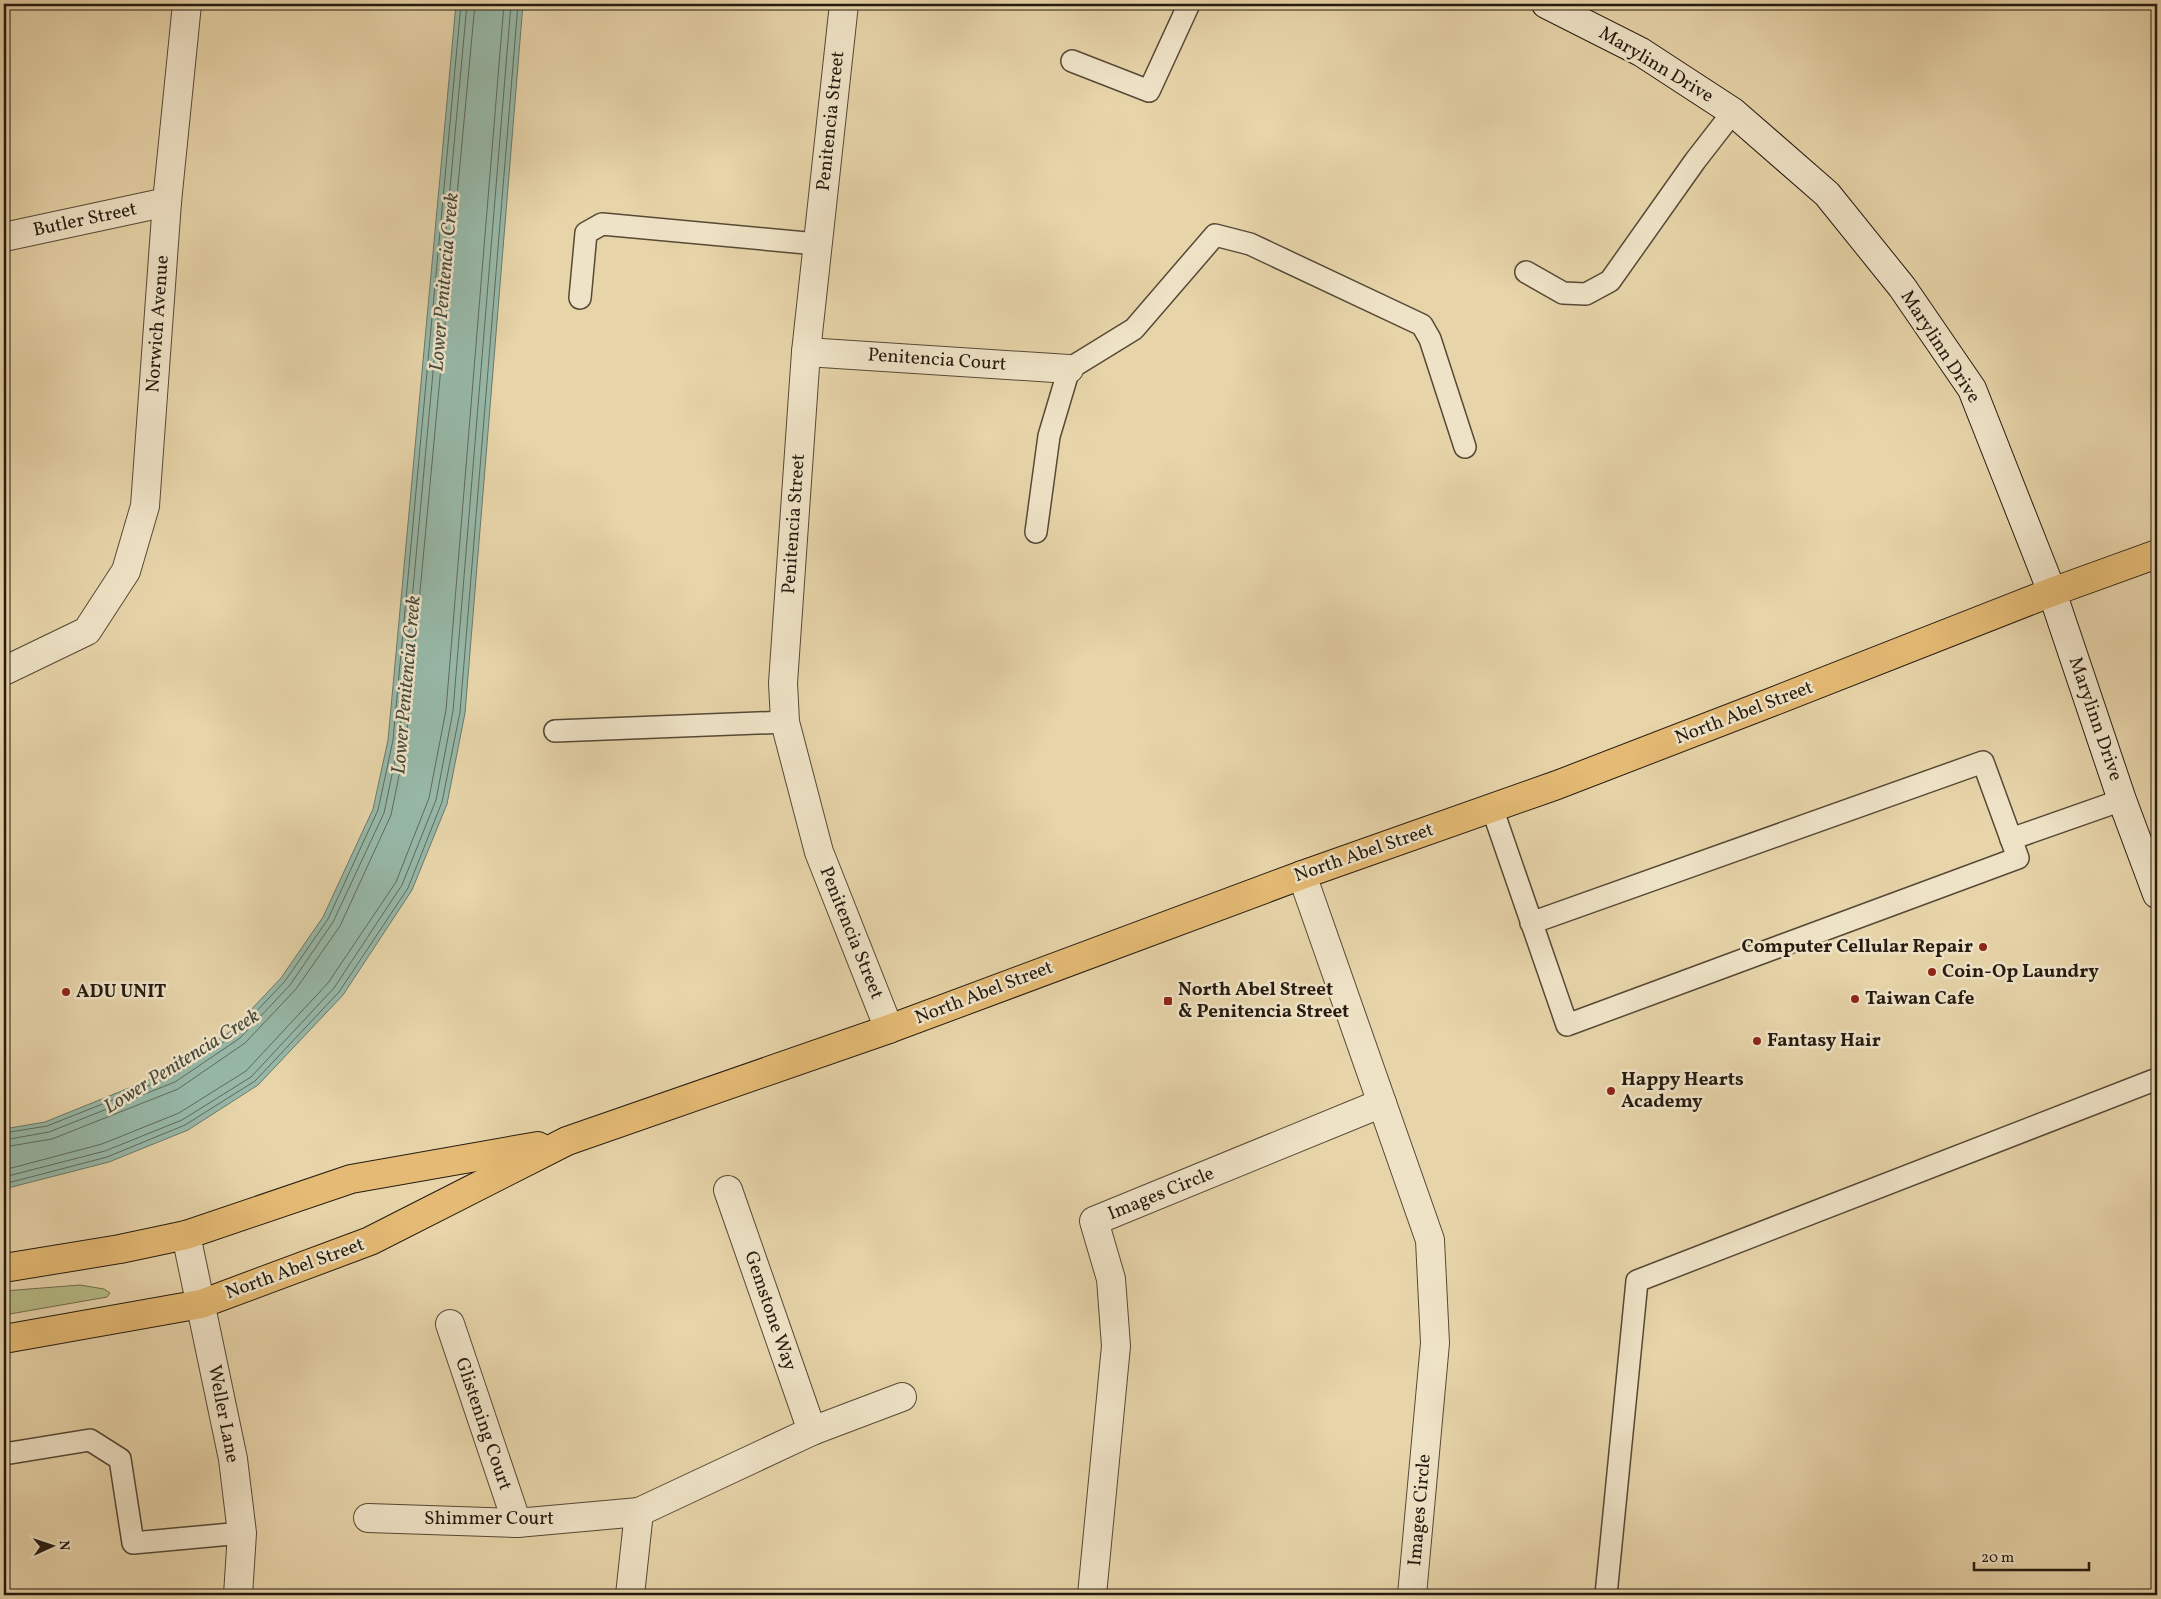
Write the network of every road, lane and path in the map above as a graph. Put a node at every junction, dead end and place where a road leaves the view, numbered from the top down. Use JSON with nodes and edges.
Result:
{"nodes":[{"id":1,"x":187,"y":4,"type":"edge"},
{"id":2,"x":844,"y":4,"type":"edge"},
{"id":3,"x":1190,"y":4,"type":"edge"},
{"id":4,"x":1546,"y":4,"type":"edge"},
{"id":5,"x":1072,"y":60,"type":"dead end"},
{"id":6,"x":1733,"y":112,"type":"junction"},
{"id":7,"x":167,"y":202,"type":"junction"},
{"id":8,"x":4,"y":237,"type":"edge"},
{"id":9,"x":817,"y":244,"type":"junction"},
{"id":10,"x":1526,"y":272,"type":"dead end"},
{"id":11,"x":580,"y":298,"type":"dead end"},
{"id":12,"x":806,"y":352,"type":"junction"},
{"id":13,"x":1069,"y":368,"type":"junction"},
{"id":14,"x":1465,"y":447,"type":"dead end"},
{"id":15,"x":1036,"y":532,"type":"dead end"},
{"id":16,"x":2157,"y":554,"type":"edge"},
{"id":17,"x":2052,"y":592,"type":"junction"},
{"id":18,"x":4,"y":671,"type":"edge"},
{"id":19,"x":785,"y":722,"type":"junction"},
{"id":20,"x":555,"y":731,"type":"dead end"},
{"id":21,"x":2122,"y":800,"type":"junction"},
{"id":22,"x":1492,"y":808,"type":"junction"},
{"id":23,"x":2011,"y":839,"type":"junction"},
{"id":24,"x":1302,"y":875,"type":"junction"},
{"id":25,"x":2157,"y":894,"type":"edge"},
{"id":26,"x":1531,"y":923,"type":"junction"},
{"id":27,"x":889,"y":1029,"type":"junction"},
{"id":28,"x":2157,"y":1079,"type":"edge"},
{"id":29,"x":1382,"y":1103,"type":"junction"},
{"id":30,"x":567,"y":1141,"type":"junction"},
{"id":31,"x":728,"y":1190,"type":"dead end"},
{"id":32,"x":186,"y":1235,"type":"junction"},
{"id":33,"x":4,"y":1268,"type":"edge"},
{"id":34,"x":201,"y":1304,"type":"junction"},
{"id":35,"x":450,"y":1324,"type":"dead end"},
{"id":36,"x":4,"y":1339,"type":"edge"},
{"id":37,"x":902,"y":1397,"type":"dead end"},
{"id":38,"x":812,"y":1431,"type":"junction"},
{"id":39,"x":4,"y":1454,"type":"edge"},
{"id":40,"x":639,"y":1512,"type":"junction"},
{"id":41,"x":368,"y":1518,"type":"dead end"},
{"id":42,"x":517,"y":1523,"type":"junction"},
{"id":43,"x":242,"y":1533,"type":"junction"},
{"id":44,"x":238,"y":1595,"type":"edge"},
{"id":45,"x":630,"y":1595,"type":"edge"},
{"id":46,"x":1092,"y":1595,"type":"edge"},
{"id":47,"x":1412,"y":1595,"type":"edge"},
{"id":48,"x":1606,"y":1595,"type":"edge"}],
"edges":[{"from":1,"to":7,"type":"street","name":"Norwich Avenue"},
{"from":2,"to":9,"type":"street","name":"Penitencia Street"},
{"from":3,"to":5,"type":"lane"},
{"from":4,"to":6,"type":"street","name":"Marylinn Drive"},
{"from":6,"to":10,"type":"lane"},
{"from":6,"to":17,"type":"street","name":"Marylinn Drive"},
{"from":7,"to":8,"type":"street","name":"Butler Street"},
{"from":7,"to":18,"type":"street","name":"Norwich Avenue"},
{"from":9,"to":11,"type":"lane"},
{"from":9,"to":12,"type":"street","name":"Penitencia Street"},
{"from":12,"to":13,"type":"street","name":"Penitencia Court"},
{"from":12,"to":19,"type":"street","name":"Penitencia Street"},
{"from":13,"to":14,"type":"lane"},
{"from":13,"to":15,"type":"lane"},
{"from":16,"to":17,"type":"main road","name":"North Abel Street"},
{"from":17,"to":21,"type":"street","name":"Marylinn Drive"},
{"from":17,"to":22,"type":"main road","name":"North Abel Street"},
{"from":19,"to":20,"type":"lane"},
{"from":19,"to":27,"type":"street","name":"Penitencia Street"},
{"from":21,"to":23,"type":"lane"},
{"from":21,"to":25,"type":"street","name":"Marylinn Drive"},
{"from":22,"to":24,"type":"main road","name":"North Abel Street"},
{"from":22,"to":26,"type":"lane"},
{"from":23,"to":26,"type":"lane"},
{"from":23,"to":26,"type":"lane"},
{"from":24,"to":27,"type":"main road","name":"North Abel Street"},
{"from":24,"to":29,"type":"street","name":"Images Circle"},
{"from":27,"to":30,"type":"main road","name":"North Abel Street"},
{"from":28,"to":48,"type":"lane"},
{"from":29,"to":46,"type":"street","name":"Images Circle"},
{"from":29,"to":47,"type":"street","name":"Images Circle"},
{"from":30,"to":32,"type":"main road","name":"North Abel Street"},
{"from":30,"to":34,"type":"main road","name":"North Abel Street"},
{"from":31,"to":38,"type":"street","name":"Gemstone Way"},
{"from":32,"to":33,"type":"main road","name":"North Abel Street"},
{"from":32,"to":34,"type":"street","name":"Weller Lane"},
{"from":34,"to":36,"type":"main road","name":"North Abel Street"},
{"from":34,"to":43,"type":"street","name":"Weller Lane"},
{"from":35,"to":42,"type":"street","name":"Glistening Court"},
{"from":37,"to":38,"type":"street"},
{"from":38,"to":40,"type":"street"},
{"from":39,"to":43,"type":"lane"},
{"from":40,"to":42,"type":"street","name":"Shimmer Court"},
{"from":40,"to":45,"type":"street"},
{"from":41,"to":42,"type":"street","name":"Shimmer Court"},
{"from":43,"to":44,"type":"street","name":"Weller Lane"}]}
